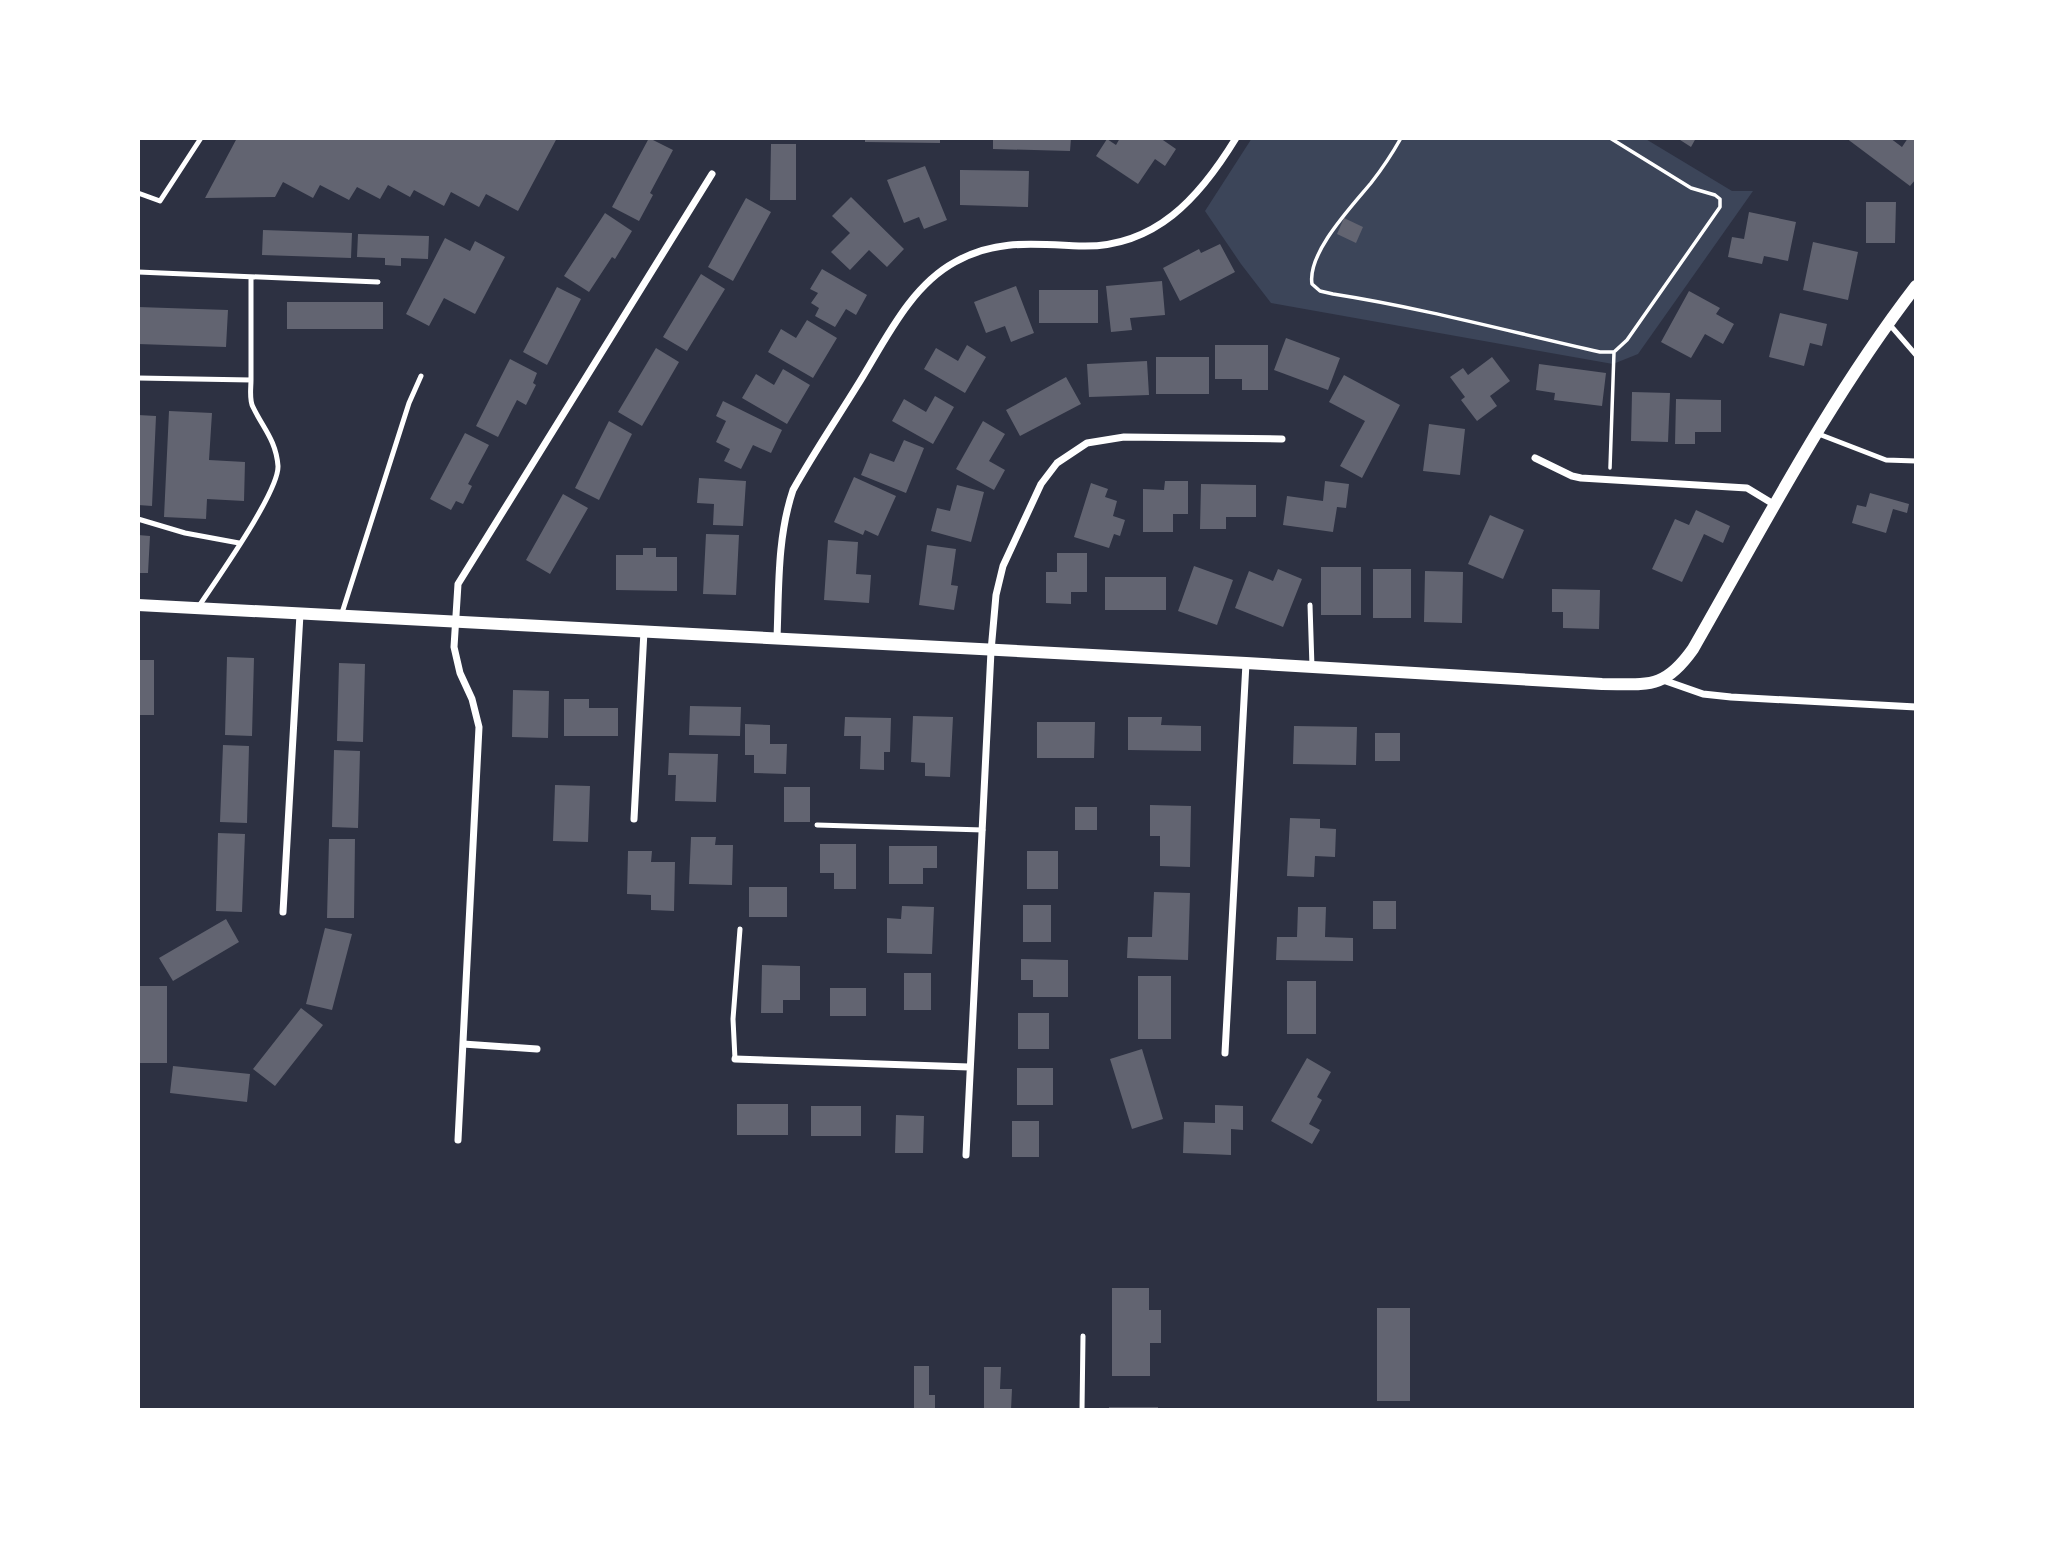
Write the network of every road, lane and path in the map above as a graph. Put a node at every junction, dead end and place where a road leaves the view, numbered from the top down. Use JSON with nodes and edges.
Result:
{"nodes":[{"id":1,"x":201,"y":138,"type":"edge"},
{"id":2,"x":1236,"y":138,"type":"edge"},
{"id":3,"x":1401,"y":138,"type":"edge"},
{"id":4,"x":1610,"y":138,"type":"edge"},
{"id":5,"x":712,"y":174,"type":"dead end"},
{"id":6,"x":138,"y":193,"type":"edge"},
{"id":7,"x":138,"y":272,"type":"edge"},
{"id":8,"x":251,"y":277,"type":"junction"},
{"id":9,"x":378,"y":282,"type":"dead end"},
{"id":10,"x":1916,"y":286,"type":"edge"},
{"id":11,"x":1888,"y":323,"type":"junction"},
{"id":12,"x":1614,"y":352,"type":"junction"},
{"id":13,"x":1916,"y":355,"type":"edge"},
{"id":14,"x":421,"y":376,"type":"dead end"},
{"id":15,"x":138,"y":378,"type":"edge"},
{"id":16,"x":251,"y":380,"type":"junction"},
{"id":17,"x":1816,"y":433,"type":"junction"},
{"id":18,"x":1282,"y":439,"type":"dead end"},
{"id":19,"x":1535,"y":458,"type":"dead end"},
{"id":20,"x":1916,"y":461,"type":"edge"},
{"id":21,"x":1609,"y":480,"type":"junction"},
{"id":22,"x":1775,"y":505,"type":"junction"},
{"id":23,"x":138,"y":519,"type":"edge"},
{"id":24,"x":239,"y":543,"type":"junction"},
{"id":25,"x":1310,"y":605,"type":"dead end"},
{"id":26,"x":138,"y":606,"type":"edge"},
{"id":27,"x":197,"y":609,"type":"junction"},
{"id":28,"x":300,"y":614,"type":"junction"},
{"id":29,"x":341,"y":616,"type":"junction"},
{"id":30,"x":454,"y":622,"type":"junction"},
{"id":31,"x":644,"y":631,"type":"junction"},
{"id":32,"x":777,"y":638,"type":"junction"},
{"id":33,"x":991,"y":651,"type":"junction"},
{"id":34,"x":1246,"y":663,"type":"junction"},
{"id":35,"x":1312,"y":667,"type":"junction"},
{"id":36,"x":1663,"y":680,"type":"junction"},
{"id":37,"x":1916,"y":707,"type":"edge"},
{"id":38,"x":634,"y":819,"type":"dead end"},
{"id":39,"x":817,"y":825,"type":"dead end"},
{"id":40,"x":983,"y":830,"type":"junction"},
{"id":41,"x":283,"y":912,"type":"dead end"},
{"id":42,"x":740,"y":929,"type":"dead end"},
{"id":43,"x":463,"y":1044,"type":"junction"},
{"id":44,"x":537,"y":1049,"type":"dead end"},
{"id":45,"x":1225,"y":1053,"type":"dead end"},
{"id":46,"x":735,"y":1059,"type":"joint"},
{"id":47,"x":969,"y":1068,"type":"junction"},
{"id":48,"x":458,"y":1140,"type":"dead end"},
{"id":49,"x":966,"y":1155,"type":"dead end"},
{"id":50,"x":1083,"y":1336,"type":"dead end"},
{"id":51,"x":1082,"y":1410,"type":"edge"}],
"edges":[{"from":1,"to":6,"type":"lane"},
{"from":2,"to":32,"type":"street"},
{"from":3,"to":12,"type":"path"},
{"from":4,"to":12,"type":"path"},
{"from":5,"to":30,"type":"street"},
{"from":7,"to":8,"type":"lane"},
{"from":8,"to":9,"type":"lane"},
{"from":8,"to":16,"type":"lane"},
{"from":10,"to":11,"type":"street"},
{"from":11,"to":13,"type":"lane"},
{"from":11,"to":17,"type":"street"},
{"from":12,"to":21,"type":"path"},
{"from":14,"to":29,"type":"lane"},
{"from":15,"to":16,"type":"lane"},
{"from":16,"to":24,"type":"lane"},
{"from":17,"to":20,"type":"lane"},
{"from":17,"to":22,"type":"street"},
{"from":18,"to":33,"type":"street"},
{"from":19,"to":21,"type":"street"},
{"from":21,"to":22,"type":"street"},
{"from":22,"to":36,"type":"street"},
{"from":23,"to":24,"type":"lane"},
{"from":24,"to":27,"type":"lane"},
{"from":25,"to":35,"type":"lane"},
{"from":26,"to":27,"type":"street"},
{"from":27,"to":28,"type":"street"},
{"from":28,"to":29,"type":"street"},
{"from":28,"to":41,"type":"street"},
{"from":29,"to":30,"type":"street"},
{"from":30,"to":31,"type":"street"},
{"from":30,"to":43,"type":"street"},
{"from":31,"to":32,"type":"street"},
{"from":31,"to":38,"type":"street"},
{"from":32,"to":33,"type":"street"},
{"from":33,"to":34,"type":"street"},
{"from":33,"to":40,"type":"street"},
{"from":34,"to":35,"type":"street"},
{"from":34,"to":45,"type":"street"},
{"from":35,"to":36,"type":"street"},
{"from":36,"to":37,"type":"street"},
{"from":39,"to":40,"type":"lane"},
{"from":40,"to":47,"type":"street"},
{"from":42,"to":46,"type":"lane"},
{"from":43,"to":44,"type":"street"},
{"from":43,"to":48,"type":"street"},
{"from":46,"to":47,"type":"street"},
{"from":47,"to":49,"type":"street"},
{"from":50,"to":51,"type":"lane"}]}
